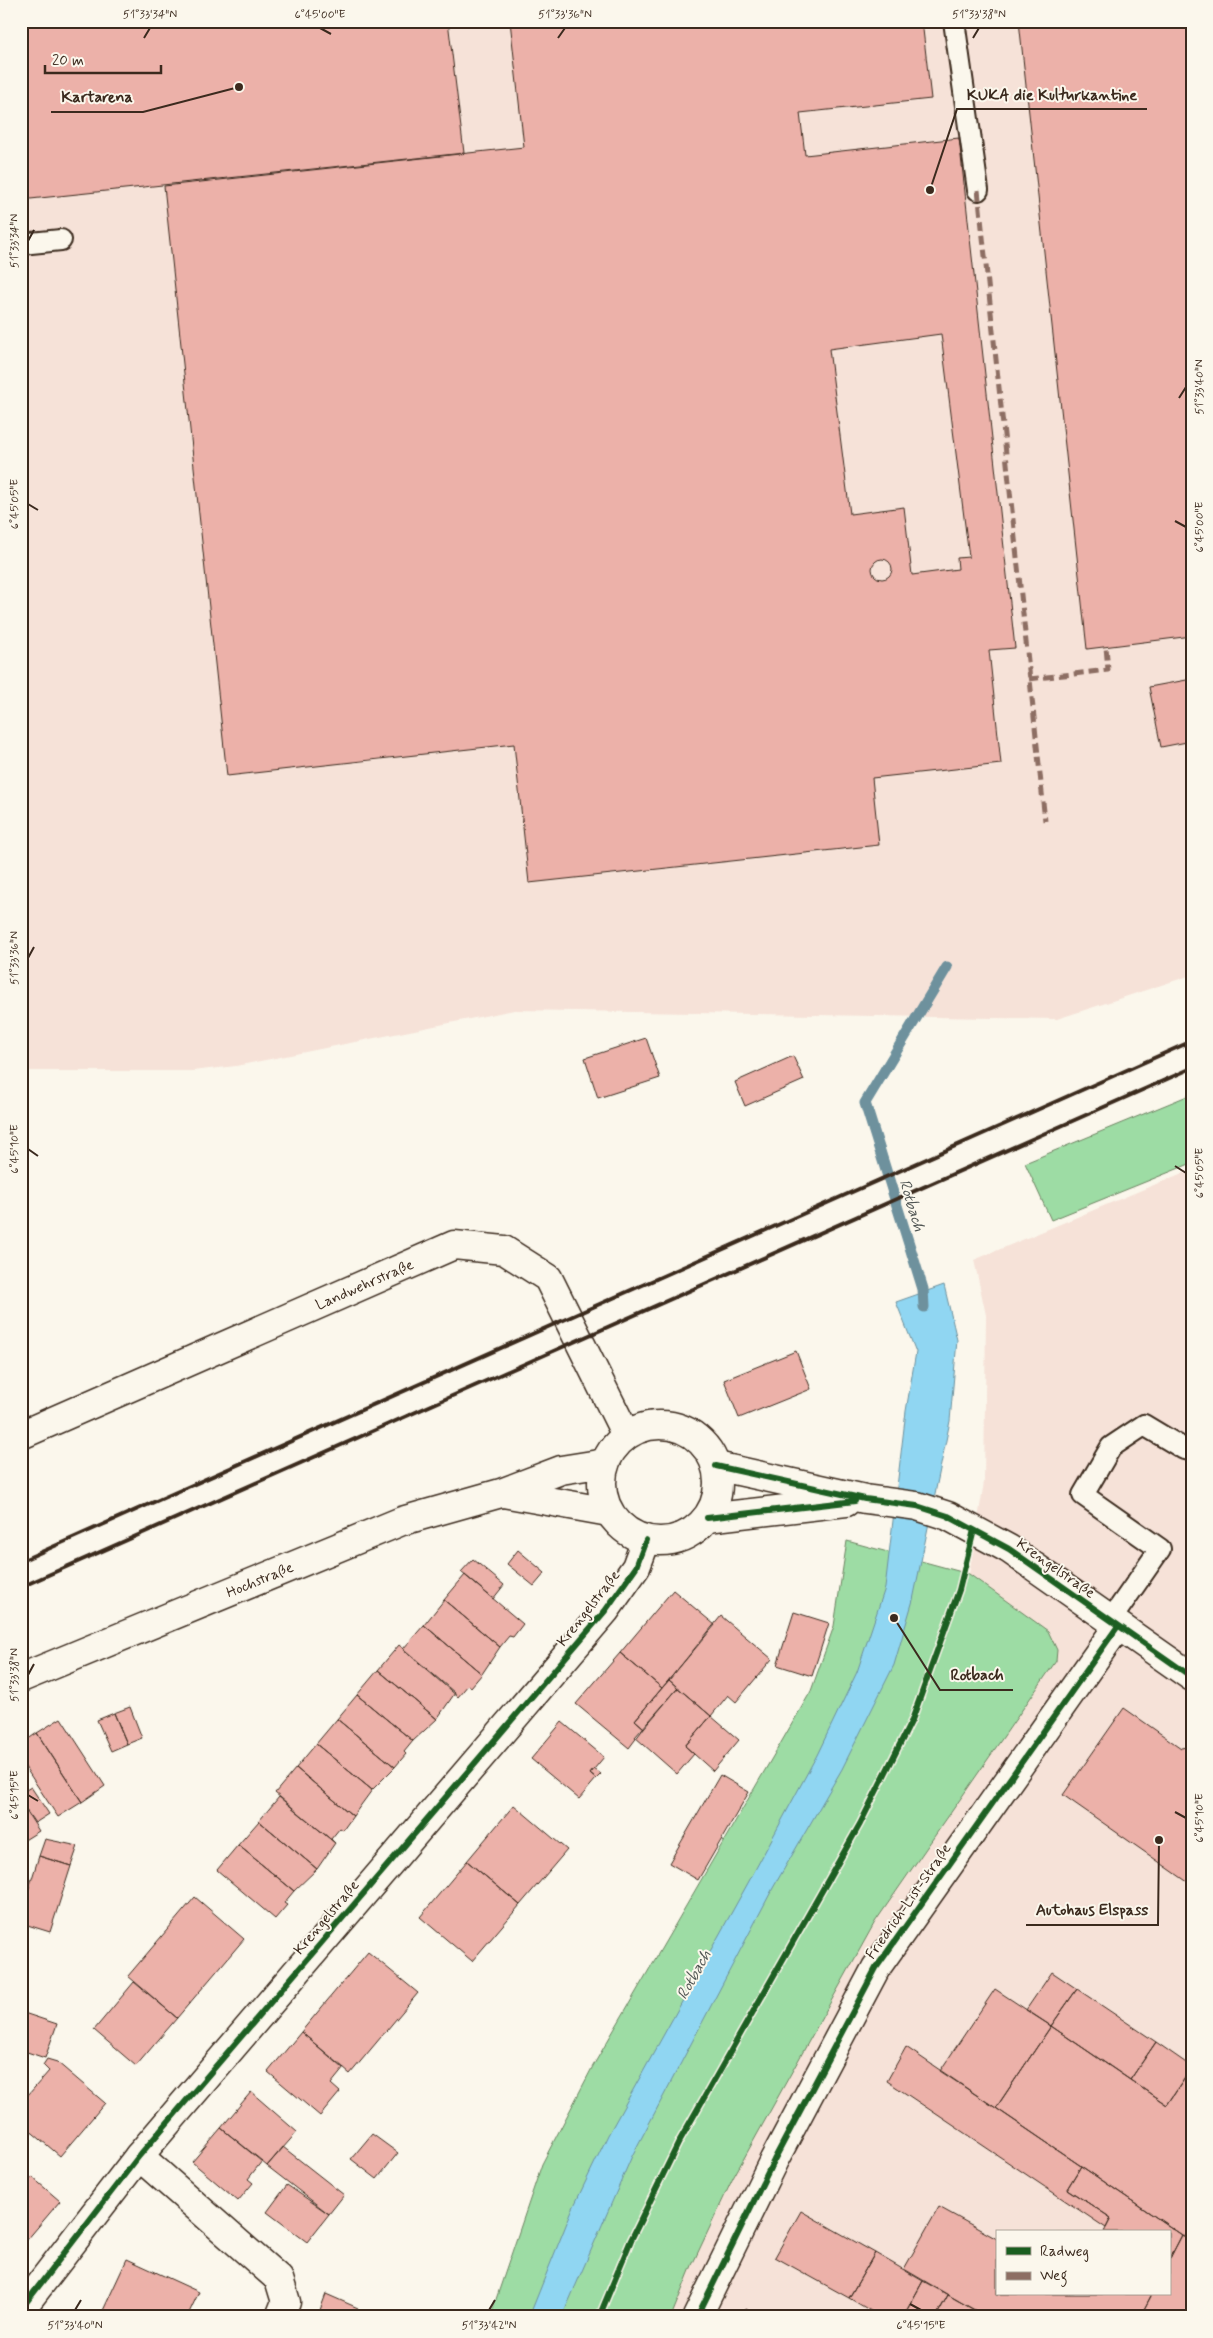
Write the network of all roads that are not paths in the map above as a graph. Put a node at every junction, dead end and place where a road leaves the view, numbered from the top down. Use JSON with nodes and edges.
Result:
{"nodes":[{"id":1,"x":954,"y":21,"type":"edge"},
{"id":2,"x":978,"y":190,"type":"dead end"},
{"id":3,"x":61,"y":240,"type":"dead end"},
{"id":4,"x":21,"y":244,"type":"edge"},
{"id":5,"x":21,"y":1435,"type":"edge"},
{"id":6,"x":626,"y":1435,"type":"junction"},
{"id":7,"x":1189,"y":1449,"type":"edge"},
{"id":8,"x":605,"y":1463,"type":"junction"},
{"id":9,"x":716,"y":1466,"type":"junction"},
{"id":10,"x":501,"y":1493,"type":"junction"},
{"id":11,"x":865,"y":1499,"type":"junction"},
{"id":12,"x":609,"y":1512,"type":"junction"},
{"id":13,"x":707,"y":1518,"type":"junction"},
{"id":14,"x":646,"y":1540,"type":"junction"},
{"id":15,"x":1114,"y":1623,"type":"junction"},
{"id":16,"x":1192,"y":1677,"type":"edge"},
{"id":17,"x":21,"y":1678,"type":"edge"},
{"id":18,"x":139,"y":2156,"type":"junction"},
{"id":19,"x":21,"y":2309,"type":"edge"},
{"id":20,"x":280,"y":2317,"type":"edge"},
{"id":21,"x":697,"y":2317,"type":"edge"}],
"edges":[{"from":1,"to":2,"type":"lane"},
{"from":3,"to":4,"type":"lane"},
{"from":5,"to":6,"type":"street","name":"Landwehrstraße"},
{"from":6,"to":8,"type":"street"},
{"from":6,"to":9,"type":"street"},
{"from":7,"to":15,"type":"lane"},
{"from":8,"to":10,"type":"street","name":"Hochstraße"},
{"from":8,"to":12,"type":"street"},
{"from":9,"to":11,"type":"street","name":"Krengelstraße"},
{"from":9,"to":13,"type":"street"},
{"from":10,"to":12,"type":"street","name":"Hochstraße"},
{"from":10,"to":17,"type":"street","name":"Hochstraße"},
{"from":11,"to":13,"type":"street","name":"Krengelstraße"},
{"from":11,"to":15,"type":"street","name":"Krengelstraße"},
{"from":12,"to":14,"type":"street"},
{"from":13,"to":14,"type":"street"},
{"from":14,"to":18,"type":"street","name":"Krengelstraße"},
{"from":15,"to":16,"type":"street","name":"Krengelstraße"},
{"from":15,"to":21,"type":"street","name":"Friedrich-List-Straße"},
{"from":18,"to":19,"type":"street","name":"Krengelstraße"},
{"from":18,"to":20,"type":"street"}]}
